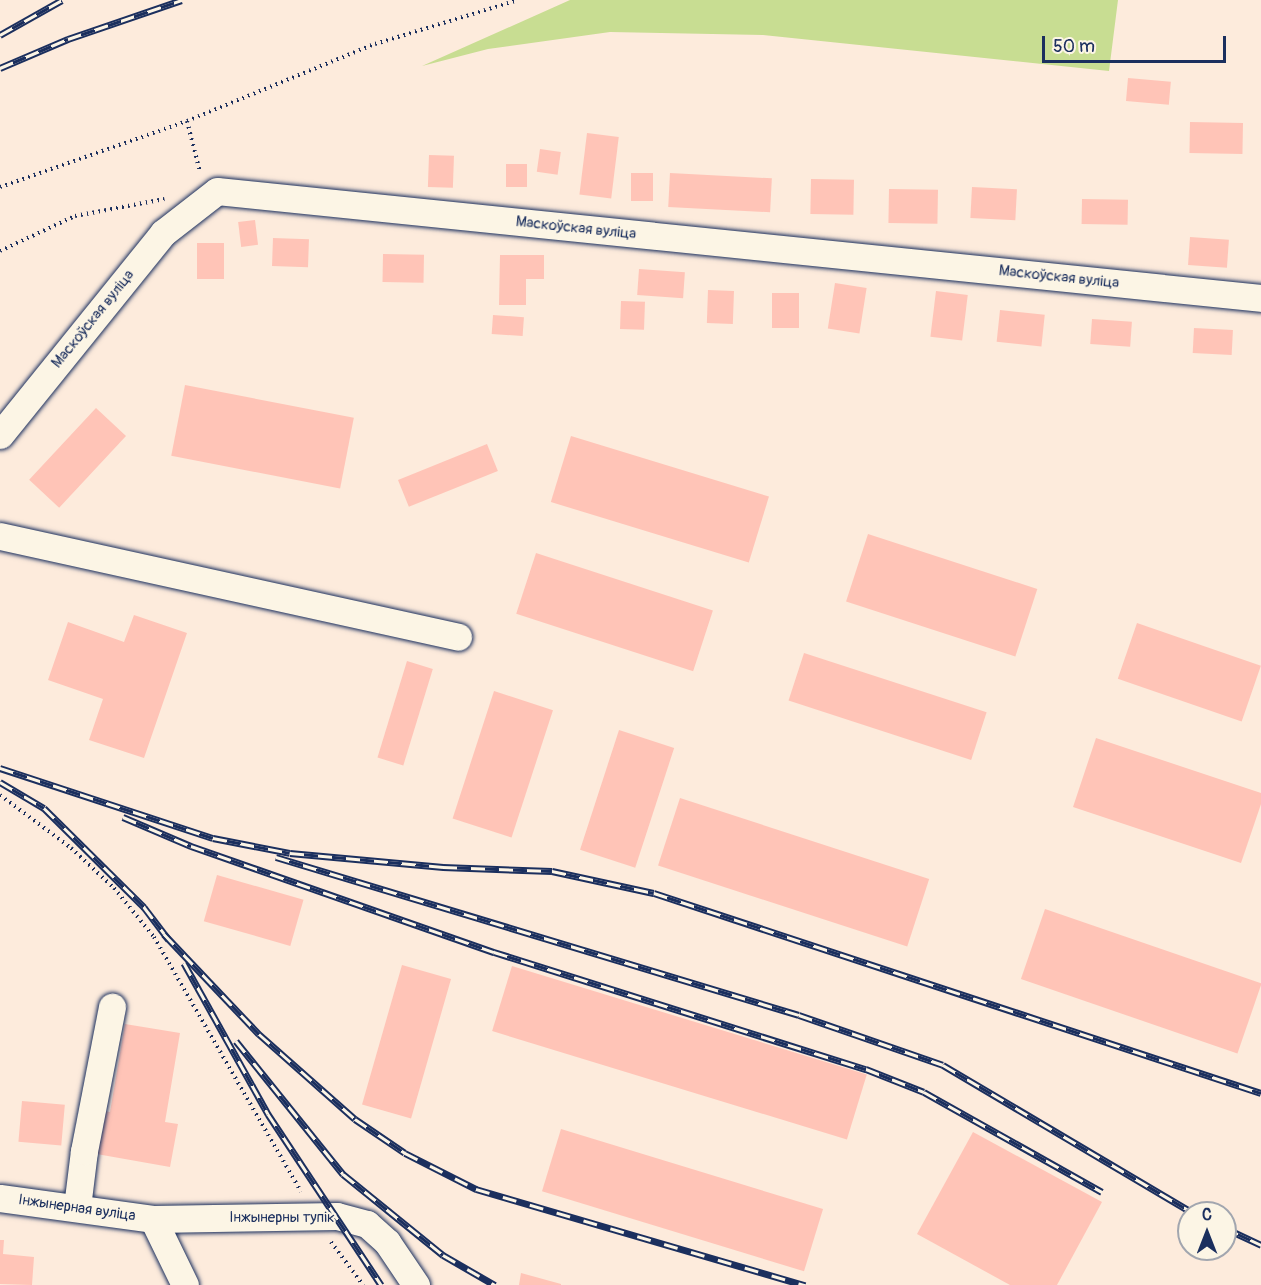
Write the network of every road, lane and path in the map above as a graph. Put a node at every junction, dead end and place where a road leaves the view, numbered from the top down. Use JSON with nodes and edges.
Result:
{"nodes":[{"id":1,"x":518,"y":0,"type":"edge"},
{"id":2,"x":187,"y":121,"type":"junction"},
{"id":3,"x":0,"y":187,"type":"edge"},
{"id":4,"x":170,"y":198,"type":"dead end"},
{"id":5,"x":206,"y":199,"type":"junction"},
{"id":6,"x":0,"y":251,"type":"edge"},
{"id":7,"x":1261,"y":298,"type":"edge"},
{"id":8,"x":0,"y":435,"type":"edge"},
{"id":9,"x":0,"y":536,"type":"edge"},
{"id":10,"x":458,"y":637,"type":"dead end"},
{"id":11,"x":0,"y":795,"type":"edge"},
{"id":12,"x":112,"y":1007,"type":"dead end"},
{"id":13,"x":0,"y":1198,"type":"edge"},
{"id":14,"x":77,"y":1207,"type":"junction"},
{"id":15,"x":314,"y":1218,"type":"junction"},
{"id":16,"x":153,"y":1219,"type":"junction"},
{"id":17,"x":185,"y":1285,"type":"edge"},
{"id":18,"x":363,"y":1285,"type":"edge"},
{"id":19,"x":416,"y":1285,"type":"edge"}],
"edges":[{"from":1,"to":2,"type":"path"},
{"from":2,"to":3,"type":"path"},
{"from":2,"to":5,"type":"path"},
{"from":4,"to":6,"type":"path"},
{"from":5,"to":7,"type":"street","name":"Маскоўская вуліца"},
{"from":5,"to":8,"type":"street","name":"Маскоўская вуліца"},
{"from":9,"to":10,"type":"street"},
{"from":11,"to":15,"type":"path"},
{"from":12,"to":14,"type":"street"},
{"from":13,"to":14,"type":"street","name":"Інжынерная вуліца"},
{"from":14,"to":16,"type":"street","name":"Інжынерная вуліца"},
{"from":15,"to":16,"type":"street","name":"Інжынерны тупік"},
{"from":15,"to":18,"type":"path"},
{"from":15,"to":19,"type":"street","name":"Інжынерны тупік"},
{"from":16,"to":17,"type":"street","name":"Інжынерная вуліца"}]}
